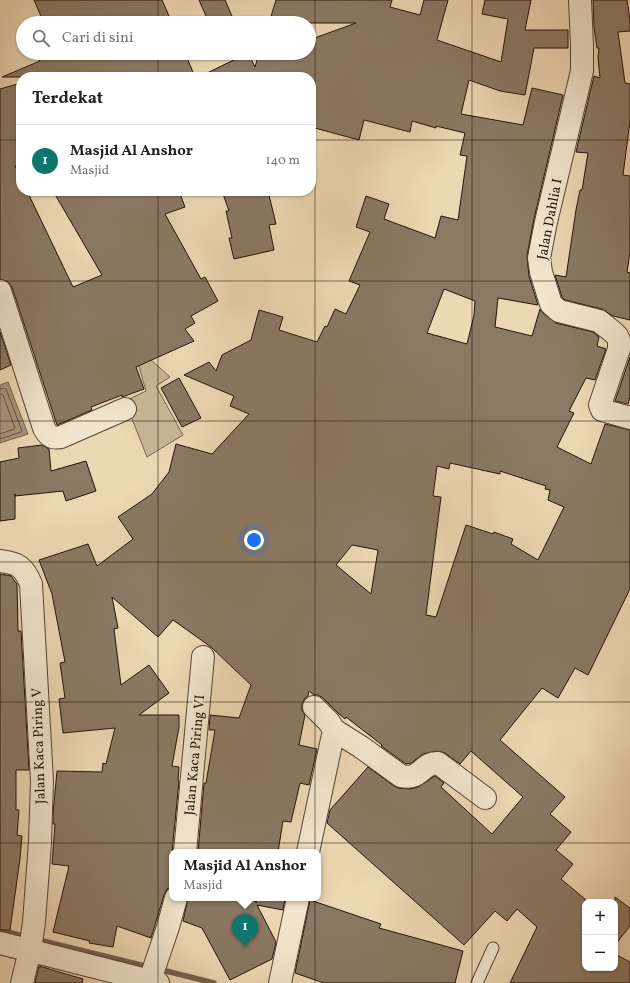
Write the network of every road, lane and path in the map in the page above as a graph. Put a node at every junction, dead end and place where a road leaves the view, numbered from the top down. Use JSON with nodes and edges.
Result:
{"nodes":[{"id":1,"x":580,"y":0,"type":"edge"},
{"id":2,"x":0,"y":292,"type":"edge"},
{"id":3,"x":124,"y":409,"type":"dead end"},
{"id":4,"x":630,"y":418,"type":"edge"},
{"id":5,"x":0,"y":562,"type":"edge"},
{"id":6,"x":203,"y":657,"type":"dead end"},
{"id":7,"x":314,"y":707,"type":"dead end"},
{"id":8,"x":334,"y":730,"type":"junction"},
{"id":9,"x":485,"y":798,"type":"dead end"},
{"id":10,"x":185,"y":849,"type":"edge"},
{"id":11,"x":309,"y":849,"type":"edge"},
{"id":12,"x":175,"y":901,"type":"edge"},
{"id":13,"x":297,"y":901,"type":"edge"},
{"id":14,"x":32,"y":937,"type":"junction"},
{"id":15,"x":0,"y":944,"type":"edge"},
{"id":16,"x":493,"y":948,"type":"dead end"},
{"id":17,"x":152,"y":982,"type":"edge"},
{"id":18,"x":22,"y":983,"type":"edge"},
{"id":19,"x":280,"y":983,"type":"edge"},
{"id":20,"x":477,"y":983,"type":"edge"}],
"edges":[{"from":1,"to":4,"type":"street","name":"Jalan Dahlia I"},
{"from":2,"to":3,"type":"street"},
{"from":5,"to":14,"type":"street","name":"Jalan Kaca Piring V"},
{"from":6,"to":10,"type":"street","name":"Jalan Kaca Piring VI"},
{"from":7,"to":8,"type":"street"},
{"from":8,"to":9,"type":"street"},
{"from":8,"to":11,"type":"street"},
{"from":12,"to":17,"type":"street"},
{"from":13,"to":19,"type":"street"},
{"from":14,"to":15,"type":"street"},
{"from":14,"to":17,"type":"street"},
{"from":14,"to":18,"type":"street","name":"Jalan Kaca Piring V"},
{"from":16,"to":20,"type":"lane"}]}
